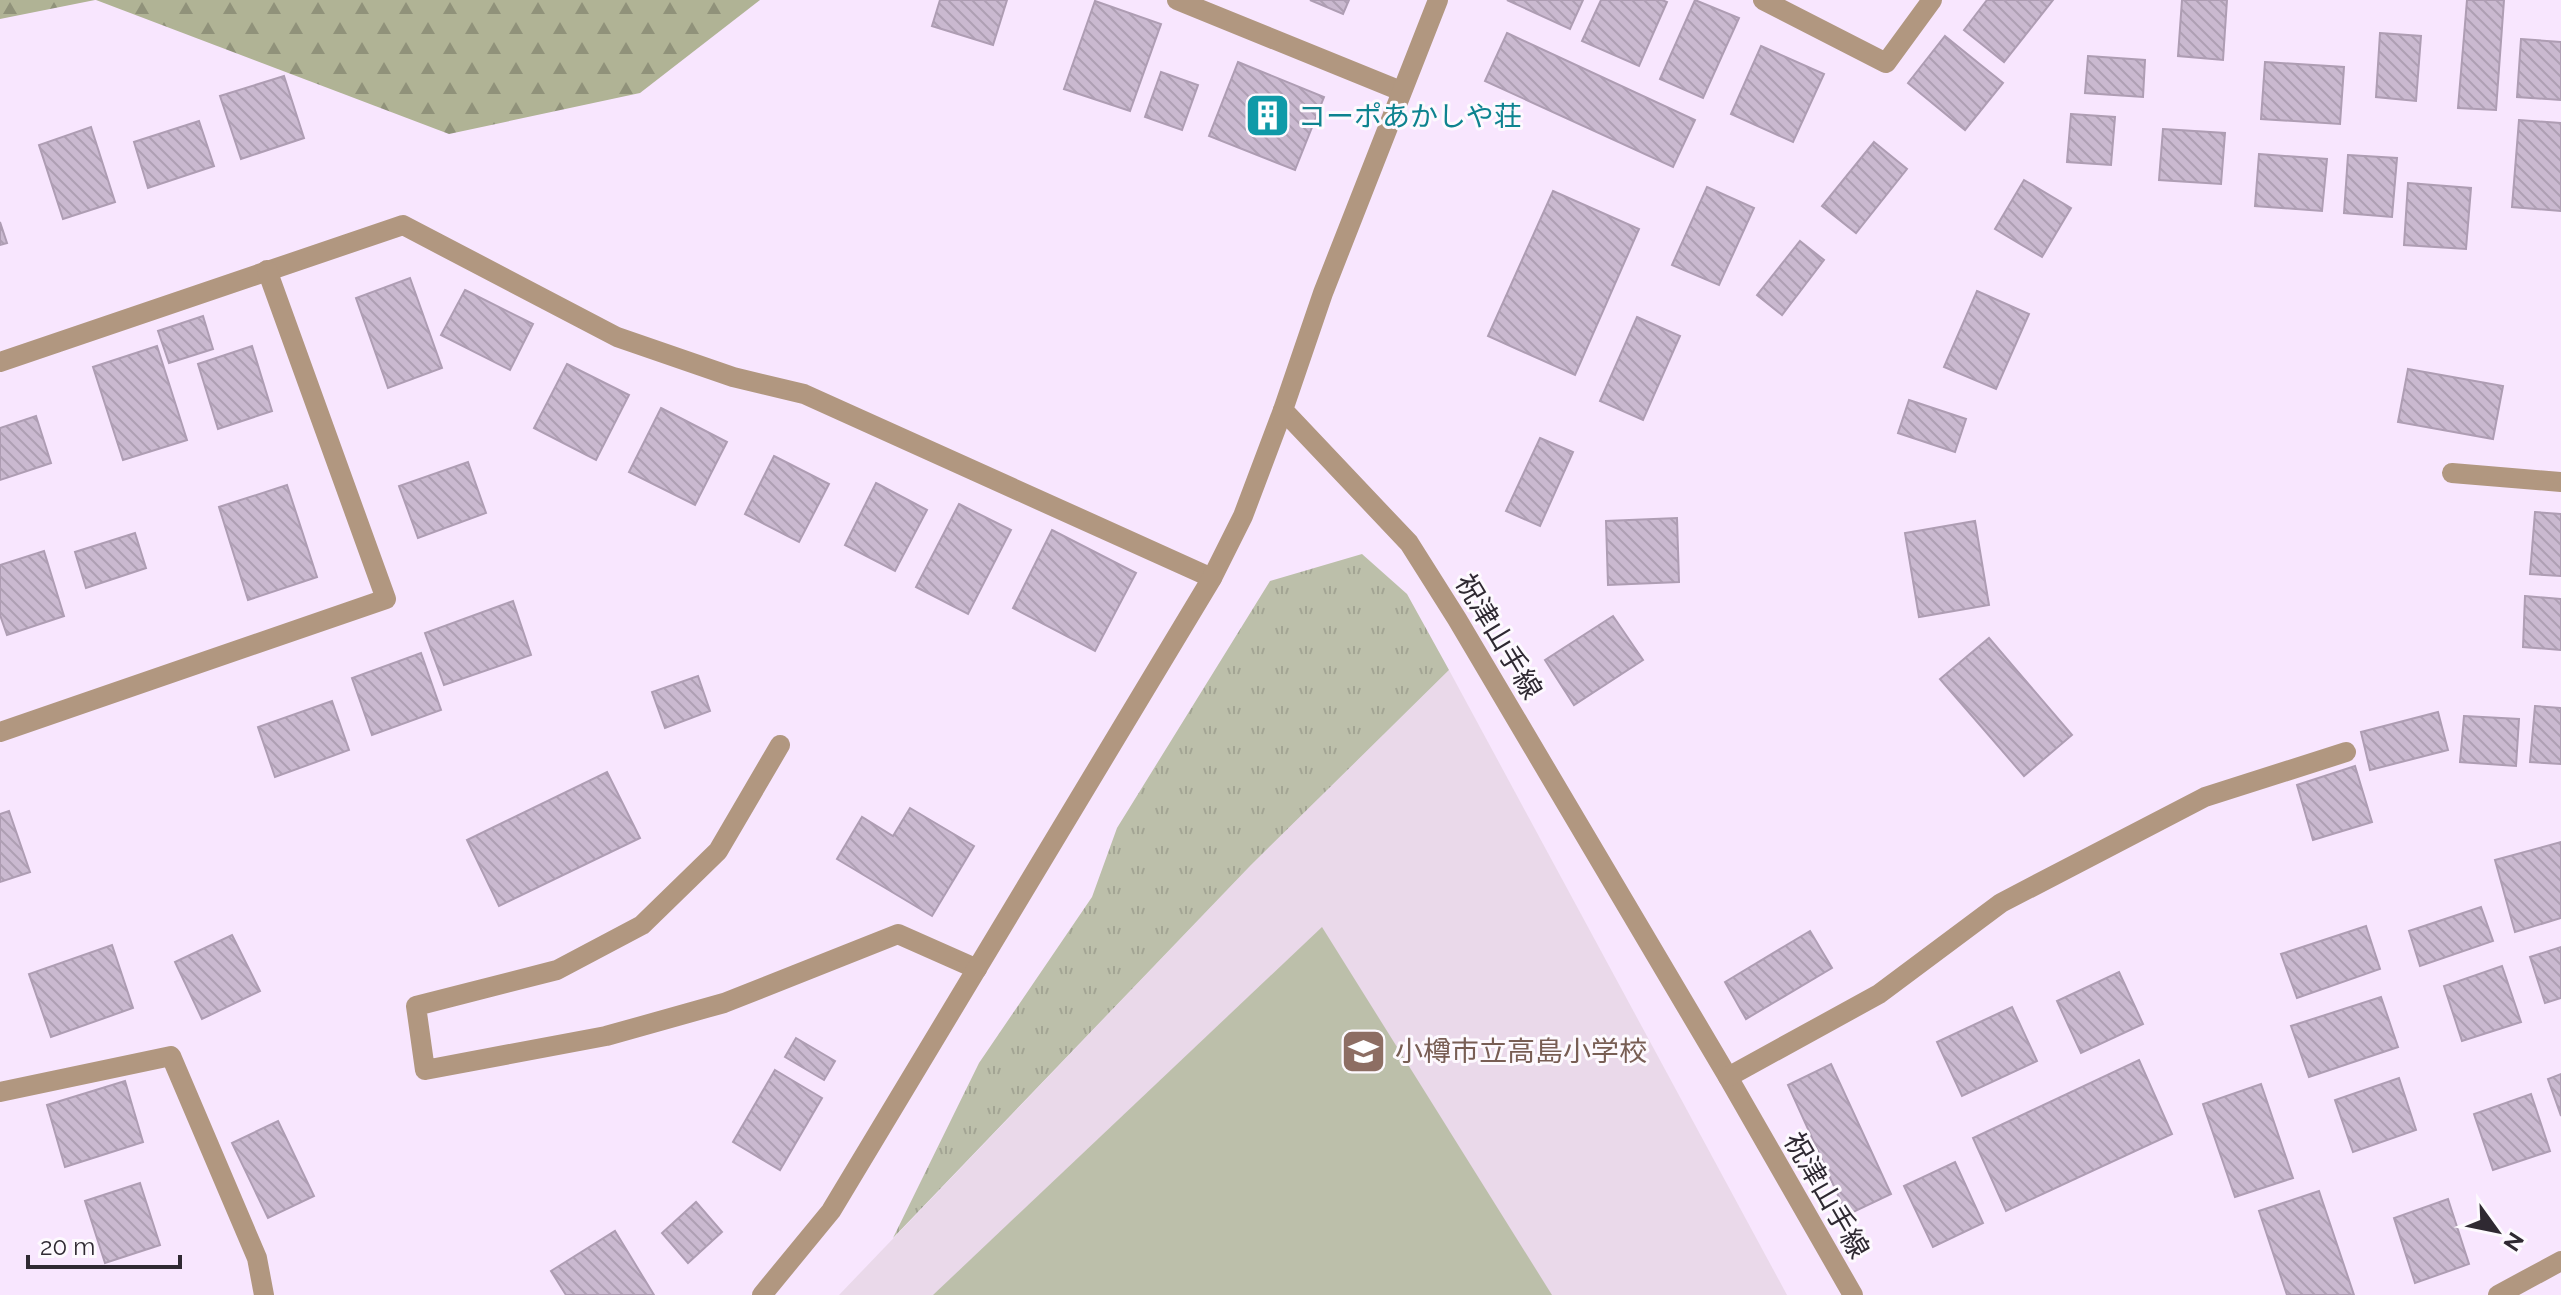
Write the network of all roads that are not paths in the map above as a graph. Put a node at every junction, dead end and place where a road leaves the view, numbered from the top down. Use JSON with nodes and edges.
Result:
{"nodes":[{"id":1,"x":1177,"y":0,"type":"edge"},
{"id":2,"x":1438,"y":0,"type":"edge"},
{"id":3,"x":1763,"y":0,"type":"edge"},
{"id":4,"x":1932,"y":0,"type":"edge"},
{"id":5,"x":1401,"y":91,"type":"junction"},
{"id":6,"x":267,"y":270,"type":"junction"},
{"id":7,"x":0,"y":362,"type":"edge"},
{"id":8,"x":1283,"y":410,"type":"junction"},
{"id":9,"x":2452,"y":473,"type":"dead end"},
{"id":10,"x":2561,"y":482,"type":"edge"},
{"id":11,"x":1212,"y":578,"type":"junction"},
{"id":12,"x":0,"y":732,"type":"edge"},
{"id":13,"x":780,"y":745,"type":"dead end"},
{"id":14,"x":2346,"y":752,"type":"dead end"},
{"id":15,"x":977,"y":969,"type":"junction"},
{"id":16,"x":1728,"y":1077,"type":"junction"},
{"id":17,"x":0,"y":1092,"type":"edge"},
{"id":18,"x":2561,"y":1261,"type":"edge"},
{"id":19,"x":264,"y":1295,"type":"edge"},
{"id":20,"x":762,"y":1295,"type":"edge"},
{"id":21,"x":1853,"y":1295,"type":"edge"},
{"id":22,"x":2498,"y":1295,"type":"edge"}],
"edges":[{"from":1,"to":5,"type":"street"},
{"from":2,"to":5,"type":"street"},
{"from":3,"to":4,"type":"street"},
{"from":5,"to":8,"type":"street"},
{"from":6,"to":7,"type":"street"},
{"from":6,"to":11,"type":"street"},
{"from":6,"to":12,"type":"street"},
{"from":8,"to":11,"type":"street"},
{"from":8,"to":16,"type":"street","name":"祝津山手線"},
{"from":9,"to":10,"type":"street"},
{"from":11,"to":15,"type":"street"},
{"from":13,"to":15,"type":"street"},
{"from":14,"to":16,"type":"street"},
{"from":15,"to":20,"type":"street"},
{"from":16,"to":21,"type":"street","name":"祝津山手線"},
{"from":17,"to":19,"type":"street"},
{"from":18,"to":22,"type":"street"}]}
